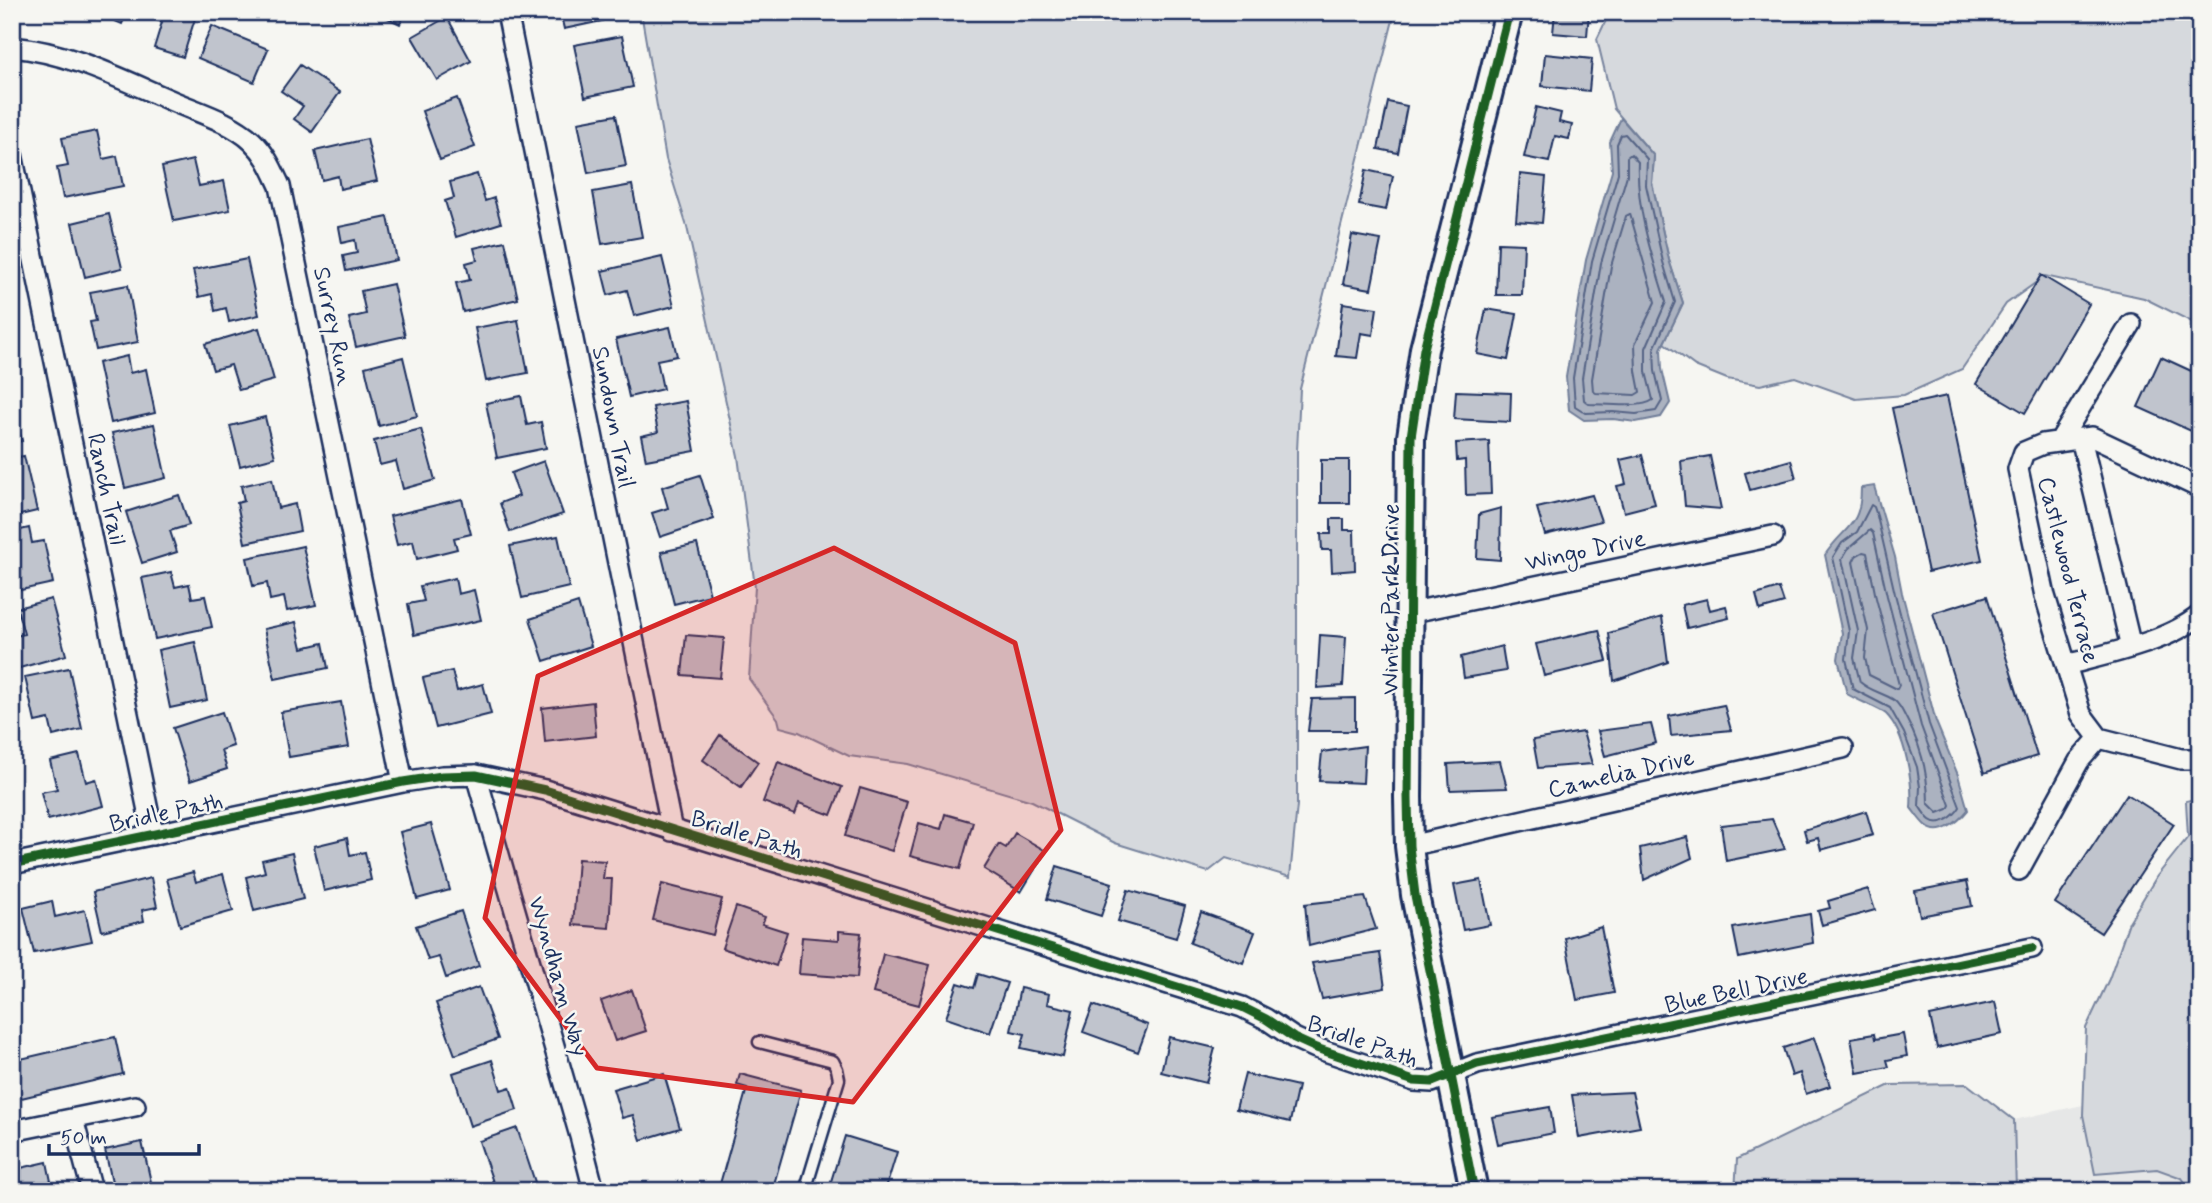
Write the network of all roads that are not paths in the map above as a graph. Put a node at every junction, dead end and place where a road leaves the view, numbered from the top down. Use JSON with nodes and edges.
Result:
{"nodes":[{"id":1,"x":507,"y":12,"type":"edge"},
{"id":2,"x":1508,"y":12,"type":"edge"},
{"id":3,"x":12,"y":47,"type":"edge"},
{"id":4,"x":12,"y":154,"type":"edge"},
{"id":5,"x":2131,"y":324,"type":"dead end"},
{"id":6,"x":2081,"y":438,"type":"junction"},
{"id":7,"x":2059,"y":442,"type":"junction"},
{"id":8,"x":2200,"y":488,"type":"edge"},
{"id":9,"x":1773,"y":536,"type":"dead end"},
{"id":10,"x":1408,"y":613,"type":"junction"},
{"id":11,"x":2200,"y":615,"type":"edge"},
{"id":12,"x":2131,"y":647,"type":"junction"},
{"id":13,"x":2066,"y":665,"type":"junction"},
{"id":14,"x":2099,"y":738,"type":"junction"},
{"id":15,"x":1843,"y":748,"type":"dead end"},
{"id":16,"x":2200,"y":760,"type":"edge"},
{"id":17,"x":476,"y":775,"type":"junction"},
{"id":18,"x":403,"y":782,"type":"junction"},
{"id":19,"x":672,"y":831,"type":"junction"},
{"id":20,"x":153,"y":835,"type":"junction"},
{"id":21,"x":1409,"y":846,"type":"junction"},
{"id":22,"x":12,"y":864,"type":"edge"},
{"id":23,"x":2019,"y":870,"type":"dead end"},
{"id":24,"x":2032,"y":948,"type":"dead end"},
{"id":25,"x":759,"y":1042,"type":"dead end"},
{"id":26,"x":1450,"y":1076,"type":"junction"},
{"id":27,"x":135,"y":1106,"type":"dead end"},
{"id":28,"x":73,"y":1119,"type":"junction"},
{"id":29,"x":12,"y":1131,"type":"edge"},
{"id":30,"x":92,"y":1191,"type":"edge"},
{"id":31,"x":594,"y":1191,"type":"edge"},
{"id":32,"x":805,"y":1191,"type":"edge"},
{"id":33,"x":1474,"y":1191,"type":"edge"}],
"edges":[{"from":1,"to":19,"type":"street","name":"Sundown Trail"},
{"from":2,"to":10,"type":"street","name":"Winter Park Drive"},
{"from":3,"to":18,"type":"street","name":"Surrey Run"},
{"from":4,"to":20,"type":"street","name":"Ranch Trail"},
{"from":5,"to":7,"type":"street"},
{"from":6,"to":7,"type":"street","name":"Castlewood Terrace"},
{"from":6,"to":8,"type":"street","name":"Castlewood Terrace"},
{"from":6,"to":12,"type":"street"},
{"from":7,"to":13,"type":"street","name":"Castlewood Terrace"},
{"from":9,"to":10,"type":"street","name":"Wingo Drive"},
{"from":10,"to":21,"type":"street","name":"Winter Park Drive"},
{"from":11,"to":12,"type":"street"},
{"from":12,"to":13,"type":"street"},
{"from":13,"to":14,"type":"street","name":"Castlewood Terrace"},
{"from":14,"to":16,"type":"street"},
{"from":14,"to":23,"type":"street"},
{"from":15,"to":21,"type":"street","name":"Camelia Drive"},
{"from":17,"to":18,"type":"street","name":"Bridle Path"},
{"from":17,"to":19,"type":"street","name":"Bridle Path"},
{"from":17,"to":31,"type":"street","name":"Wyndham Way"},
{"from":18,"to":20,"type":"street","name":"Bridle Path"},
{"from":19,"to":26,"type":"street","name":"Bridle Path"},
{"from":20,"to":22,"type":"street","name":"Bridle Path"},
{"from":21,"to":26,"type":"street","name":"Winter Park Drive"},
{"from":24,"to":26,"type":"street","name":"Blue Bell Drive"},
{"from":25,"to":32,"type":"lane"},
{"from":26,"to":33,"type":"street","name":"Winter Park Drive"},
{"from":27,"to":28,"type":"street"},
{"from":28,"to":29,"type":"street"},
{"from":28,"to":30,"type":"street"}]}
